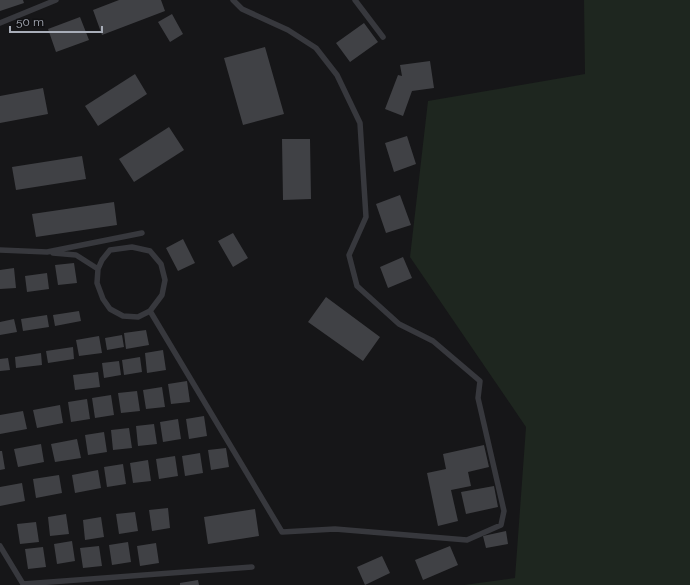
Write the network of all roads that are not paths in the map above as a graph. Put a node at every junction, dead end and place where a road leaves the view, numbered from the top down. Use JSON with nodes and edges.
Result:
{"nodes":[{"id":1,"x":56,"y":0,"type":"edge"},
{"id":2,"x":233,"y":0,"type":"edge"},
{"id":3,"x":355,"y":0,"type":"edge"},
{"id":4,"x":0,"y":23,"type":"edge"},
{"id":5,"x":383,"y":37,"type":"dead end"},
{"id":6,"x":142,"y":233,"type":"dead end"},
{"id":7,"x":0,"y":250,"type":"edge"},
{"id":8,"x":47,"y":252,"type":"junction"},
{"id":9,"x":98,"y":269,"type":"junction"},
{"id":10,"x":150,"y":311,"type":"junction"},
{"id":11,"x":0,"y":546,"type":"edge"},
{"id":12,"x":252,"y":567,"type":"dead end"}],
"edges":[{"from":1,"to":4,"type":"lane"},
{"from":2,"to":10,"type":"lane"},
{"from":3,"to":5,"type":"lane"},
{"from":6,"to":8,"type":"lane"},
{"from":7,"to":8,"type":"lane"},
{"from":8,"to":9,"type":"lane"},
{"from":9,"to":10,"type":"lane"},
{"from":9,"to":10,"type":"lane"},
{"from":11,"to":12,"type":"lane"}]}
